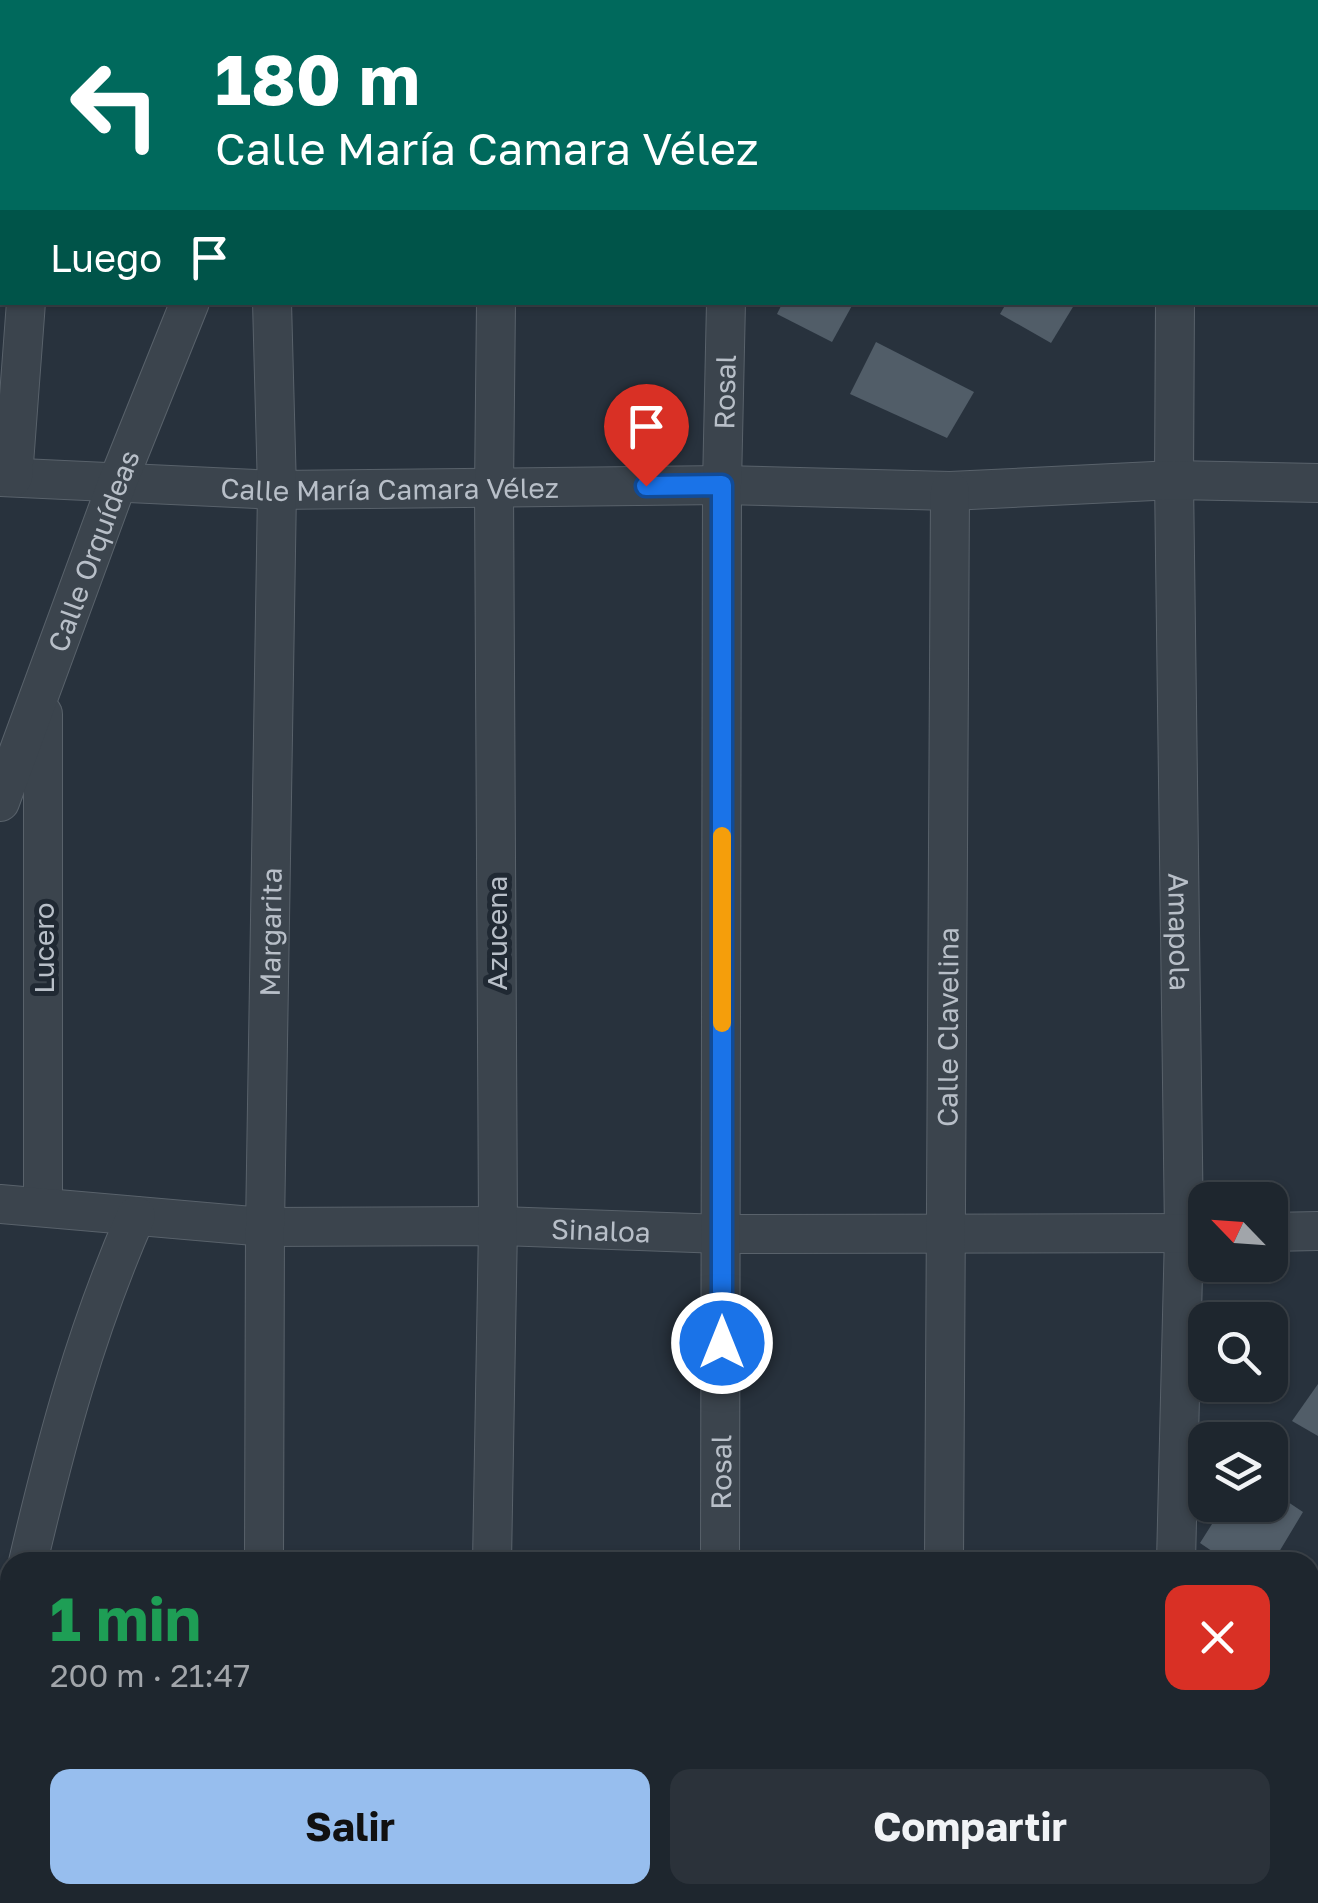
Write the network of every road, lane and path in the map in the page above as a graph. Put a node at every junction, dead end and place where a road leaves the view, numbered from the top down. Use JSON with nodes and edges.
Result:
{"nodes":[{"id":1,"x":26,"y":305,"type":"edge"},
{"id":2,"x":189,"y":305,"type":"edge"},
{"id":3,"x":272,"y":305,"type":"edge"},
{"id":4,"x":496,"y":305,"type":"edge"},
{"id":5,"x":726,"y":305,"type":"edge"},
{"id":6,"x":1176,"y":305,"type":"edge"},
{"id":7,"x":7,"y":477,"type":"edge"},
{"id":8,"x":1174,"y":480,"type":"junction"},
{"id":9,"x":118,"y":481,"type":"junction"},
{"id":10,"x":1318,"y":484,"type":"edge"},
{"id":11,"x":722,"y":485,"type":"junction"},
{"id":12,"x":494,"y":489,"type":"junction"},
{"id":13,"x":276,"y":490,"type":"junction"},
{"id":14,"x":950,"y":491,"type":"junction"},
{"id":15,"x":42,"y":689,"type":"junction"},
{"id":16,"x":0,"y":802,"type":"edge"},
{"id":17,"x":1193,"y":1182,"type":"edge"},
{"id":18,"x":0,"y":1204,"type":"edge"},
{"id":19,"x":43,"y":1207,"type":"junction"},
{"id":20,"x":136,"y":1216,"type":"junction"},
{"id":21,"x":498,"y":1226,"type":"junction"},
{"id":22,"x":265,"y":1227,"type":"junction"},
{"id":23,"x":1318,"y":1231,"type":"edge"},
{"id":24,"x":1288,"y":1232,"type":"edge"},
{"id":25,"x":1188,"y":1233,"type":"edge"},
{"id":26,"x":722,"y":1234,"type":"junction"},
{"id":27,"x":945,"y":1234,"type":"junction"},
{"id":28,"x":1191,"y":1282,"type":"edge"},
{"id":29,"x":30,"y":1552,"type":"edge"},
{"id":30,"x":264,"y":1552,"type":"edge"},
{"id":31,"x":492,"y":1552,"type":"edge"},
{"id":32,"x":720,"y":1552,"type":"edge"},
{"id":33,"x":944,"y":1552,"type":"edge"},
{"id":34,"x":1177,"y":1552,"type":"edge"}],
"edges":[{"from":1,"to":7,"type":"street"},
{"from":2,"to":9,"type":"street","name":"Calle Orquídeas"},
{"from":3,"to":13,"type":"street","name":"Margarita"},
{"from":4,"to":12,"type":"street","name":"Azucena"},
{"from":5,"to":11,"type":"street","name":"Rosal"},
{"from":6,"to":8,"type":"street","name":"Amapola"},
{"from":7,"to":9,"type":"street","name":"Calle María Camara Vélez"},
{"from":8,"to":10,"type":"street","name":"Calle María Camara Vélez"},
{"from":8,"to":14,"type":"street","name":"Calle María Camara Vélez"},
{"from":8,"to":17,"type":"street","name":"Amapola"},
{"from":9,"to":13,"type":"street","name":"Calle María Camara Vélez"},
{"from":9,"to":15,"type":"street","name":"Calle Orquídeas"},
{"from":11,"to":12,"type":"street","name":"Calle María Camara Vélez"},
{"from":11,"to":14,"type":"street","name":"Calle María Camara Vélez"},
{"from":11,"to":26,"type":"street","name":"Rosal"},
{"from":12,"to":13,"type":"street","name":"Calle María Camara Vélez"},
{"from":12,"to":21,"type":"street","name":"Azucena"},
{"from":13,"to":22,"type":"street","name":"Margarita"},
{"from":14,"to":27,"type":"street","name":"Calle Clavelina"},
{"from":15,"to":16,"type":"street","name":"Calle Orquídeas"},
{"from":15,"to":19,"type":"street","name":"Lucero"},
{"from":18,"to":19,"type":"street","name":"Sinaloa"},
{"from":19,"to":20,"type":"street","name":"Sinaloa"},
{"from":20,"to":22,"type":"street","name":"Sinaloa"},
{"from":20,"to":29,"type":"street"},
{"from":21,"to":22,"type":"street","name":"Sinaloa"},
{"from":21,"to":26,"type":"street","name":"Sinaloa"},
{"from":21,"to":31,"type":"street","name":"Azucena"},
{"from":22,"to":30,"type":"street","name":"Margarita"},
{"from":23,"to":24,"type":"street"},
{"from":25,"to":27,"type":"street","name":"Sinaloa"},
{"from":26,"to":27,"type":"street","name":"Sinaloa"},
{"from":26,"to":32,"type":"street","name":"Rosal"},
{"from":27,"to":33,"type":"street","name":"Calle Clavelina"},
{"from":28,"to":34,"type":"street","name":"Amapola"}]}
